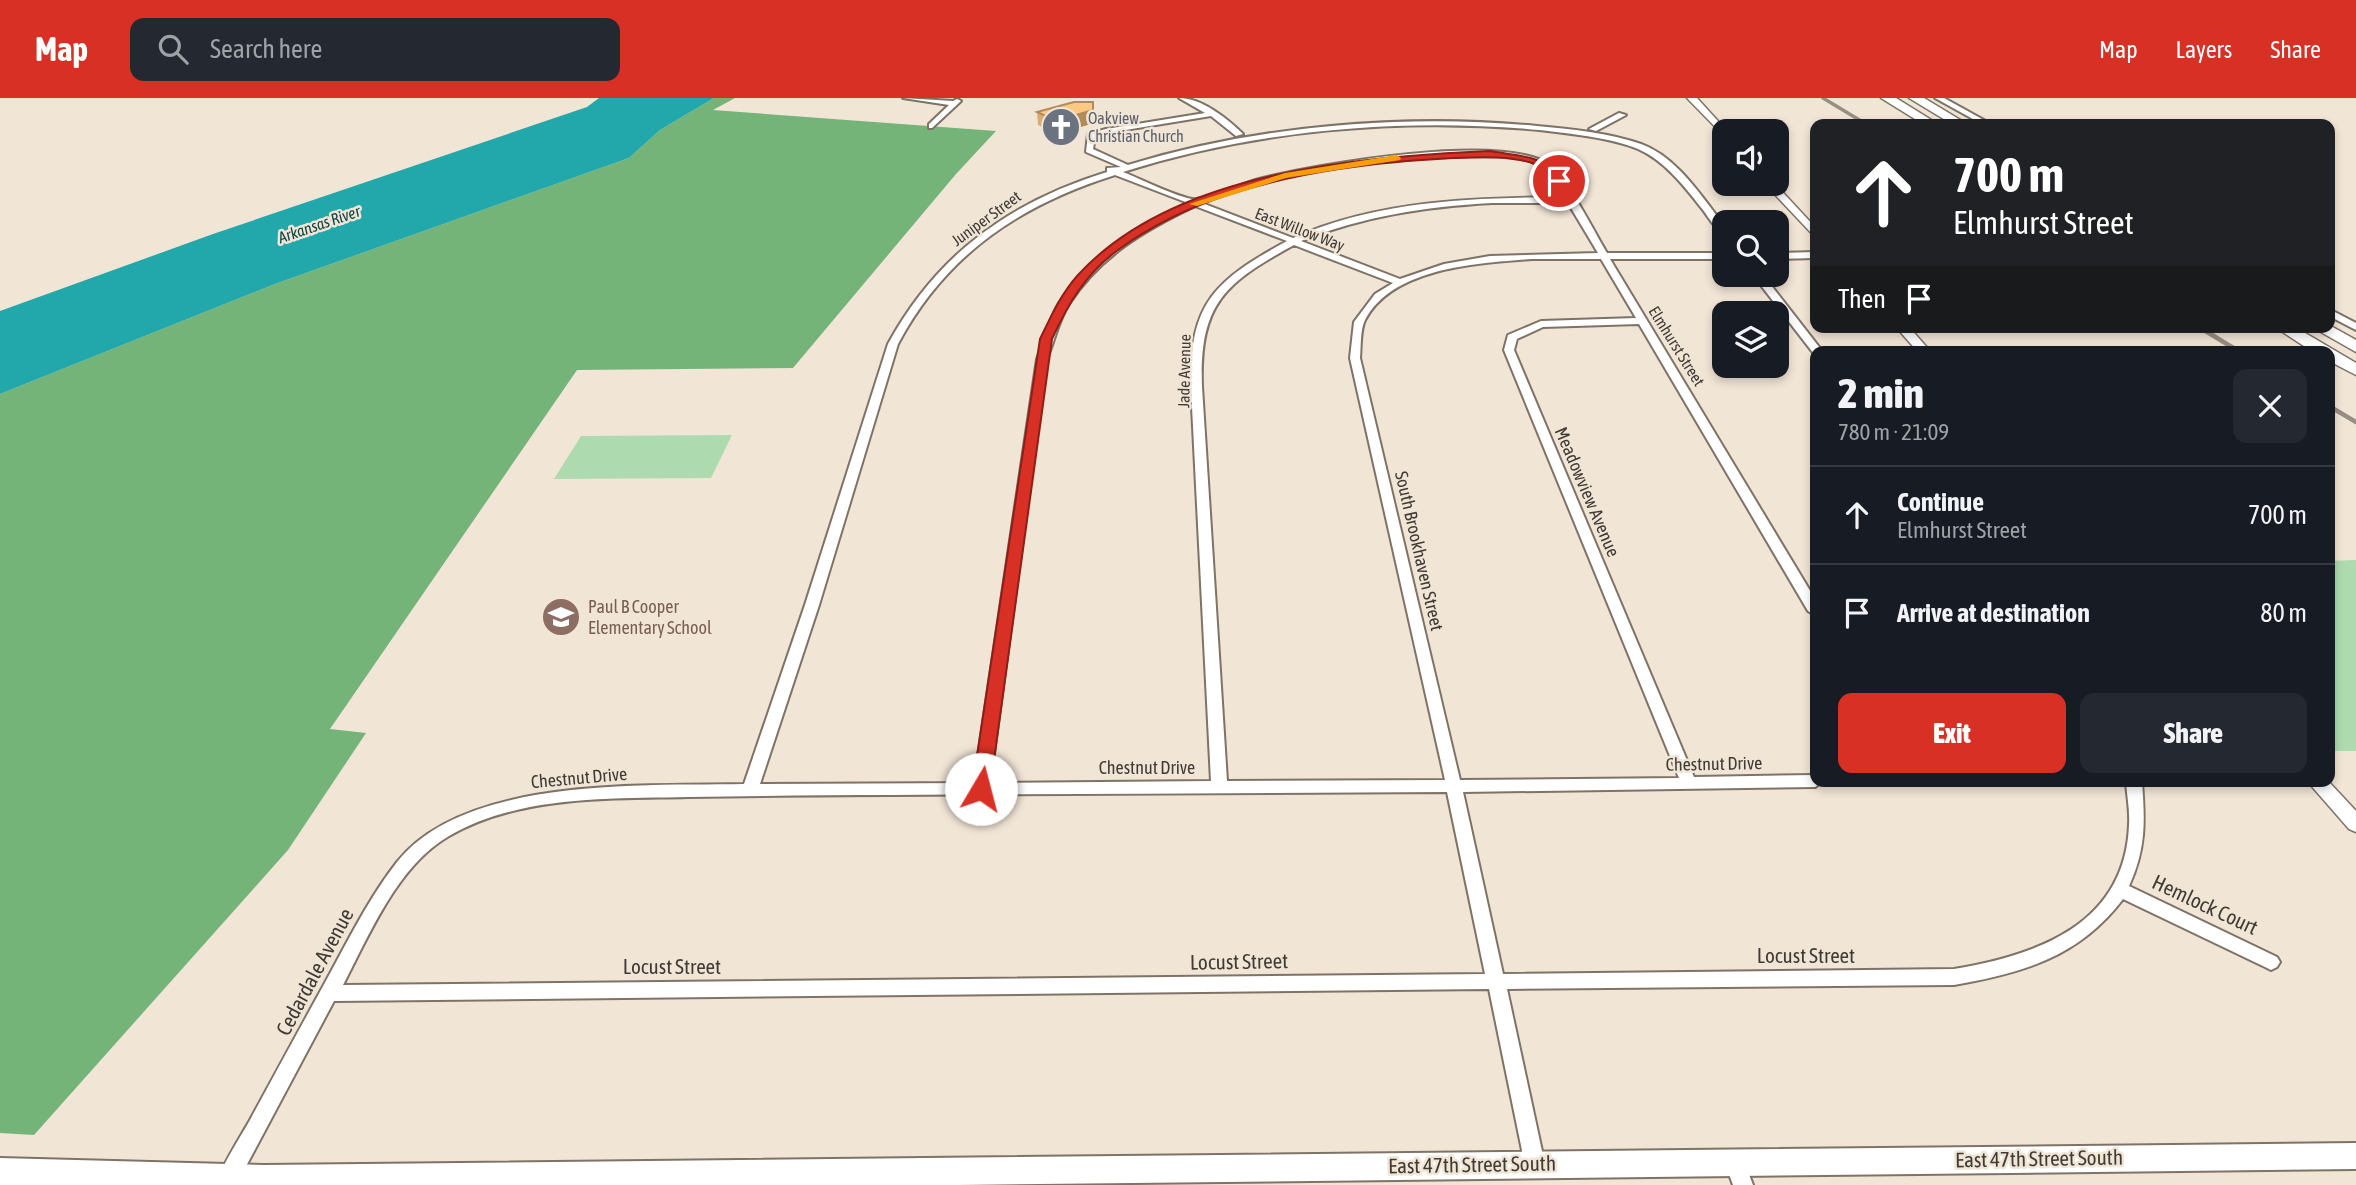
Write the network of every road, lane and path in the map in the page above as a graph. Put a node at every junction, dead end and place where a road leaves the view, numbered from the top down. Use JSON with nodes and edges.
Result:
{"nodes":[{"id":1,"x":907,"y":98,"type":"edge"},
{"id":2,"x":1183,"y":98,"type":"edge"},
{"id":3,"x":1692,"y":98,"type":"edge"},
{"id":4,"x":1887,"y":98,"type":"edge"},
{"id":5,"x":1915,"y":98,"type":"edge"},
{"id":6,"x":1939,"y":98,"type":"edge"},
{"id":7,"x":958,"y":100,"type":"edge"},
{"id":8,"x":1213,"y":114,"type":"junction"},
{"id":9,"x":1622,"y":116,"type":"dead end"},
{"id":10,"x":1923,"y":119,"type":"edge"},
{"id":11,"x":1952,"y":119,"type":"edge"},
{"id":12,"x":1978,"y":119,"type":"edge"},
{"id":13,"x":1712,"y":120,"type":"edge"},
{"id":14,"x":932,"y":126,"type":"dead end"},
{"id":15,"x":1593,"y":129,"type":"junction"},
{"id":16,"x":1239,"y":134,"type":"junction"},
{"id":17,"x":1124,"y":166,"type":"junction"},
{"id":18,"x":1110,"y":170,"type":"junction"},
{"id":19,"x":1781,"y":196,"type":"edge"},
{"id":20,"x":1571,"y":200,"type":"junction"},
{"id":21,"x":1195,"y":203,"type":"junction"},
{"id":22,"x":1712,"y":216,"type":"edge"},
{"id":23,"x":1810,"y":228,"type":"edge"},
{"id":24,"x":1293,"y":242,"type":"junction"},
{"id":25,"x":1810,"y":255,"type":"edge"},
{"id":26,"x":1605,"y":256,"type":"junction"},
{"id":27,"x":1712,"y":256,"type":"edge"},
{"id":28,"x":1789,"y":256,"type":"edge"},
{"id":29,"x":1402,"y":283,"type":"junction"},
{"id":30,"x":1767,"y":287,"type":"edge"},
{"id":31,"x":2335,"y":315,"type":"edge"},
{"id":32,"x":1642,"y":321,"type":"junction"},
{"id":33,"x":2356,"y":327,"type":"edge"},
{"id":34,"x":1908,"y":333,"type":"edge"},
{"id":35,"x":2293,"y":333,"type":"edge"},
{"id":36,"x":2331,"y":333,"type":"edge"},
{"id":37,"x":1813,"y":346,"type":"edge"},
{"id":38,"x":1919,"y":346,"type":"edge"},
{"id":39,"x":2315,"y":346,"type":"edge"},
{"id":40,"x":2356,"y":347,"type":"edge"},
{"id":41,"x":2335,"y":358,"type":"edge"},
{"id":42,"x":2356,"y":370,"type":"edge"},
{"id":43,"x":1810,"y":603,"type":"edge"},
{"id":44,"x":1810,"y":781,"type":"edge"},
{"id":45,"x":1689,"y":784,"type":"junction"},
{"id":46,"x":1454,"y":786,"type":"junction"},
{"id":47,"x":1219,"y":787,"type":"junction"},
{"id":48,"x":2135,"y":787,"type":"edge"},
{"id":49,"x":2323,"y":787,"type":"edge"},
{"id":50,"x":981,"y":789,"type":"junction"},
{"id":51,"x":750,"y":790,"type":"junction"},
{"id":52,"x":482,"y":815,"type":"joint"},
{"id":53,"x":2356,"y":824,"type":"edge"},
{"id":54,"x":2120,"y":890,"type":"junction"},
{"id":55,"x":2272,"y":962,"type":"dead end"},
{"id":56,"x":1498,"y":983,"type":"junction"},
{"id":57,"x":331,"y":993,"type":"junction"},
{"id":58,"x":2356,"y":1156,"type":"edge"},
{"id":59,"x":1535,"y":1165,"type":"junction"},
{"id":60,"x":0,"y":1172,"type":"edge"},
{"id":61,"x":1739,"y":1174,"type":"edge"},
{"id":62,"x":987,"y":1178,"type":"edge"},
{"id":63,"x":227,"y":1181,"type":"edge"}],
"edges":[{"from":1,"to":7,"type":"street"},
{"from":2,"to":8,"type":"street"},
{"from":3,"to":13,"type":"street"},
{"from":4,"to":10,"type":"main road"},
{"from":5,"to":11,"type":"main road"},
{"from":6,"to":12,"type":"street"},
{"from":7,"to":14,"type":"street"},
{"from":8,"to":16,"type":"street"},
{"from":8,"to":17,"type":"street"},
{"from":9,"to":15,"type":"street"},
{"from":15,"to":16,"type":"street","name":"Juniper Street"},
{"from":15,"to":22,"type":"street","name":"Juniper Street"},
{"from":16,"to":17,"type":"street","name":"Juniper Street"},
{"from":17,"to":18,"type":"street","name":"Juniper Street"},
{"from":18,"to":21,"type":"street","name":"East Willow Way"},
{"from":18,"to":51,"type":"street","name":"Juniper Street"},
{"from":19,"to":23,"type":"street"},
{"from":20,"to":21,"type":"street","name":"Elmhurst Street"},
{"from":20,"to":24,"type":"street","name":"Jade Avenue"},
{"from":20,"to":26,"type":"street","name":"Elmhurst Street"},
{"from":21,"to":24,"type":"street","name":"East Willow Way"},
{"from":21,"to":50,"type":"street"},
{"from":24,"to":29,"type":"street","name":"East Willow Way"},
{"from":24,"to":47,"type":"street","name":"Jade Avenue"},
{"from":25,"to":28,"type":"street"},
{"from":26,"to":27,"type":"street","name":"South Brookhaven Street"},
{"from":26,"to":29,"type":"street","name":"South Brookhaven Street"},
{"from":26,"to":32,"type":"street","name":"Elmhurst Street"},
{"from":29,"to":46,"type":"street","name":"South Brookhaven Street"},
{"from":30,"to":37,"type":"street"},
{"from":31,"to":33,"type":"street"},
{"from":32,"to":43,"type":"street","name":"Elmhurst Street"},
{"from":32,"to":45,"type":"street","name":"Meadowview Avenue"},
{"from":34,"to":38,"type":"street"},
{"from":35,"to":39,"type":"main road"},
{"from":36,"to":40,"type":"main road"},
{"from":41,"to":42,"type":"main road"},
{"from":44,"to":45,"type":"street","name":"Chestnut Drive"},
{"from":45,"to":46,"type":"street","name":"Chestnut Drive"},
{"from":46,"to":47,"type":"street","name":"Chestnut Drive"},
{"from":46,"to":56,"type":"street","name":"South Brookhaven Street"},
{"from":47,"to":50,"type":"street","name":"Chestnut Drive"},
{"from":48,"to":54,"type":"street","name":"Locust Street"},
{"from":49,"to":53,"type":"street"},
{"from":50,"to":51,"type":"street","name":"Chestnut Drive"},
{"from":51,"to":52,"type":"street","name":"Chestnut Drive"},
{"from":52,"to":57,"type":"street","name":"Cedardale Avenue"},
{"from":54,"to":55,"type":"street","name":"Hemlock Court"},
{"from":54,"to":56,"type":"street","name":"Locust Street"},
{"from":56,"to":57,"type":"street","name":"Locust Street"},
{"from":56,"to":59,"type":"street","name":"South Brookhaven Street"},
{"from":57,"to":63,"type":"street","name":"Cedardale Avenue"},
{"from":58,"to":61,"type":"main road","name":"East 47th Street South"},
{"from":59,"to":61,"type":"main road","name":"East 47th Street South"},
{"from":59,"to":62,"type":"main road","name":"East 47th Street South"},
{"from":60,"to":63,"type":"main road","name":"East 47th Street South"},
{"from":62,"to":63,"type":"main road","name":"East 47th Street South"}]}
